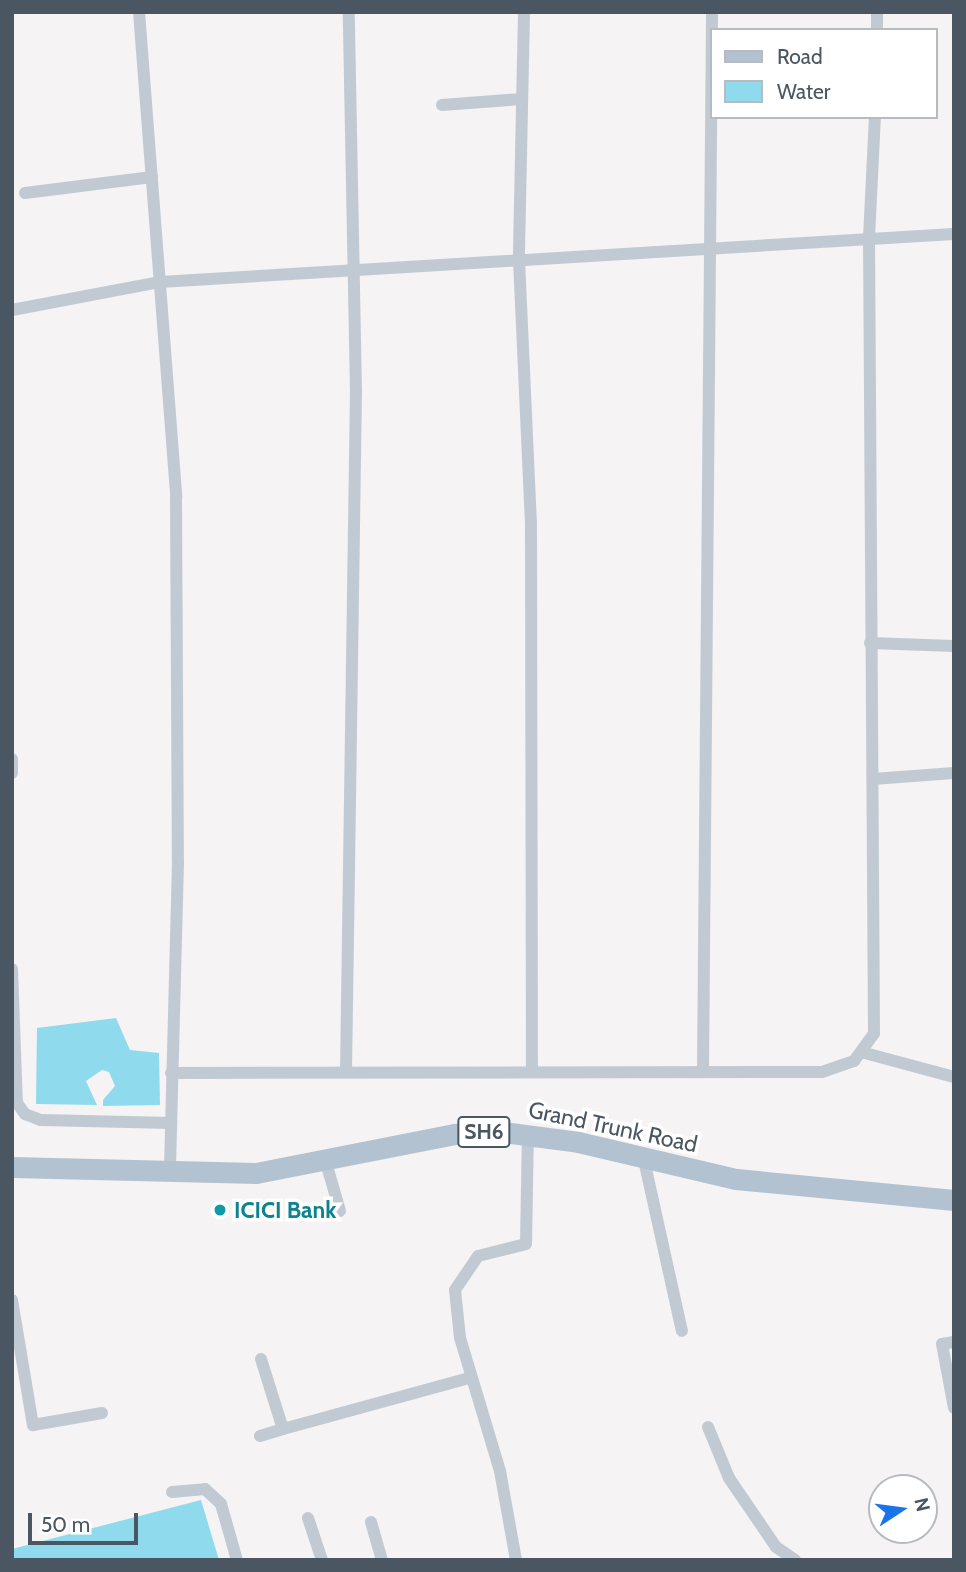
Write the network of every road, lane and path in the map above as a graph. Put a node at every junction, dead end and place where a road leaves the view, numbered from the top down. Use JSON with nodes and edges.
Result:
{"nodes":[{"id":1,"x":139,"y":12,"type":"edge"},
{"id":2,"x":349,"y":12,"type":"edge"},
{"id":3,"x":524,"y":12,"type":"edge"},
{"id":4,"x":522,"y":99,"type":"junction"},
{"id":5,"x":442,"y":105,"type":"dead end"},
{"id":6,"x":711,"y":119,"type":"edge"},
{"id":7,"x":875,"y":119,"type":"edge"},
{"id":8,"x":152,"y":177,"type":"junction"},
{"id":9,"x":25,"y":193,"type":"dead end"},
{"id":10,"x":954,"y":234,"type":"edge"},
{"id":11,"x":869,"y":238,"type":"junction"},
{"id":12,"x":710,"y":252,"type":"junction"},
{"id":13,"x":519,"y":260,"type":"junction"},
{"id":14,"x":354,"y":272,"type":"junction"},
{"id":15,"x":160,"y":282,"type":"junction"},
{"id":16,"x":12,"y":310,"type":"edge"},
{"id":17,"x":870,"y":643,"type":"junction"},
{"id":18,"x":954,"y":646,"type":"edge"},
{"id":19,"x":12,"y":758,"type":"edge"},
{"id":20,"x":12,"y":773,"type":"edge"},
{"id":21,"x":954,"y":773,"type":"edge"},
{"id":22,"x":873,"y":779,"type":"junction"},
{"id":23,"x":12,"y":969,"type":"edge"},
{"id":24,"x":861,"y":1052,"type":"junction"},
{"id":25,"x":533,"y":1069,"type":"junction"},
{"id":26,"x":702,"y":1071,"type":"junction"},
{"id":27,"x":346,"y":1072,"type":"junction"},
{"id":28,"x":171,"y":1073,"type":"junction"},
{"id":29,"x":954,"y":1077,"type":"edge"},
{"id":30,"x":171,"y":1123,"type":"junction"},
{"id":31,"x":528,"y":1134,"type":"junction"},
{"id":32,"x":325,"y":1159,"type":"junction"},
{"id":33,"x":644,"y":1160,"type":"junction"},
{"id":34,"x":12,"y":1167,"type":"edge"},
{"id":35,"x":170,"y":1172,"type":"junction"},
{"id":36,"x":954,"y":1200,"type":"edge"},
{"id":37,"x":340,"y":1210,"type":"dead end"},
{"id":38,"x":12,"y":1300,"type":"edge"},
{"id":39,"x":682,"y":1331,"type":"dead end"},
{"id":40,"x":954,"y":1342,"type":"edge"},
{"id":41,"x":261,"y":1359,"type":"dead end"},
{"id":42,"x":470,"y":1378,"type":"junction"},
{"id":43,"x":954,"y":1408,"type":"edge"},
{"id":44,"x":102,"y":1413,"type":"dead end"},
{"id":45,"x":708,"y":1427,"type":"dead end"},
{"id":46,"x":283,"y":1429,"type":"junction"},
{"id":47,"x":260,"y":1436,"type":"dead end"},
{"id":48,"x":172,"y":1492,"type":"dead end"},
{"id":49,"x":308,"y":1518,"type":"dead end"},
{"id":50,"x":371,"y":1522,"type":"dead end"},
{"id":51,"x":237,"y":1560,"type":"edge"},
{"id":52,"x":322,"y":1560,"type":"edge"},
{"id":53,"x":382,"y":1560,"type":"edge"},
{"id":54,"x":516,"y":1560,"type":"edge"},
{"id":55,"x":794,"y":1560,"type":"edge"}],
"edges":[{"from":1,"to":8,"type":"street"},
{"from":2,"to":14,"type":"street"},
{"from":3,"to":4,"type":"street"},
{"from":4,"to":5,"type":"street"},
{"from":4,"to":13,"type":"street"},
{"from":6,"to":12,"type":"street"},
{"from":7,"to":11,"type":"street"},
{"from":8,"to":9,"type":"street"},
{"from":8,"to":15,"type":"street"},
{"from":10,"to":11,"type":"street"},
{"from":11,"to":12,"type":"street"},
{"from":11,"to":17,"type":"street"},
{"from":12,"to":13,"type":"street"},
{"from":12,"to":26,"type":"street"},
{"from":13,"to":14,"type":"street"},
{"from":13,"to":25,"type":"street"},
{"from":14,"to":15,"type":"street"},
{"from":14,"to":27,"type":"street"},
{"from":15,"to":16,"type":"street"},
{"from":15,"to":28,"type":"street"},
{"from":17,"to":18,"type":"street"},
{"from":17,"to":22,"type":"street"},
{"from":19,"to":20,"type":"street"},
{"from":21,"to":22,"type":"street"},
{"from":22,"to":24,"type":"street"},
{"from":23,"to":30,"type":"street"},
{"from":24,"to":26,"type":"street"},
{"from":24,"to":29,"type":"street"},
{"from":25,"to":26,"type":"street"},
{"from":25,"to":27,"type":"street"},
{"from":27,"to":28,"type":"street"},
{"from":28,"to":30,"type":"street"},
{"from":30,"to":35,"type":"street"},
{"from":31,"to":32,"type":"main road","name":"Grand Trunk Road","number":"SH6"},
{"from":31,"to":33,"type":"main road","name":"Grand Trunk Road","number":"SH6"},
{"from":31,"to":42,"type":"street"},
{"from":32,"to":35,"type":"main road","name":"Grand Trunk Road","number":"SH6"},
{"from":32,"to":37,"type":"street"},
{"from":33,"to":36,"type":"main road","name":"Grand Trunk Road","number":"SH6"},
{"from":33,"to":39,"type":"street"},
{"from":34,"to":35,"type":"main road","name":"Grand Trunk Road","number":"SH6"},
{"from":38,"to":44,"type":"street"},
{"from":40,"to":43,"type":"street"},
{"from":41,"to":46,"type":"street"},
{"from":42,"to":46,"type":"street"},
{"from":42,"to":54,"type":"street"},
{"from":45,"to":55,"type":"street"},
{"from":46,"to":47,"type":"street"},
{"from":48,"to":51,"type":"street"},
{"from":49,"to":52,"type":"street"},
{"from":50,"to":53,"type":"street"}]}
